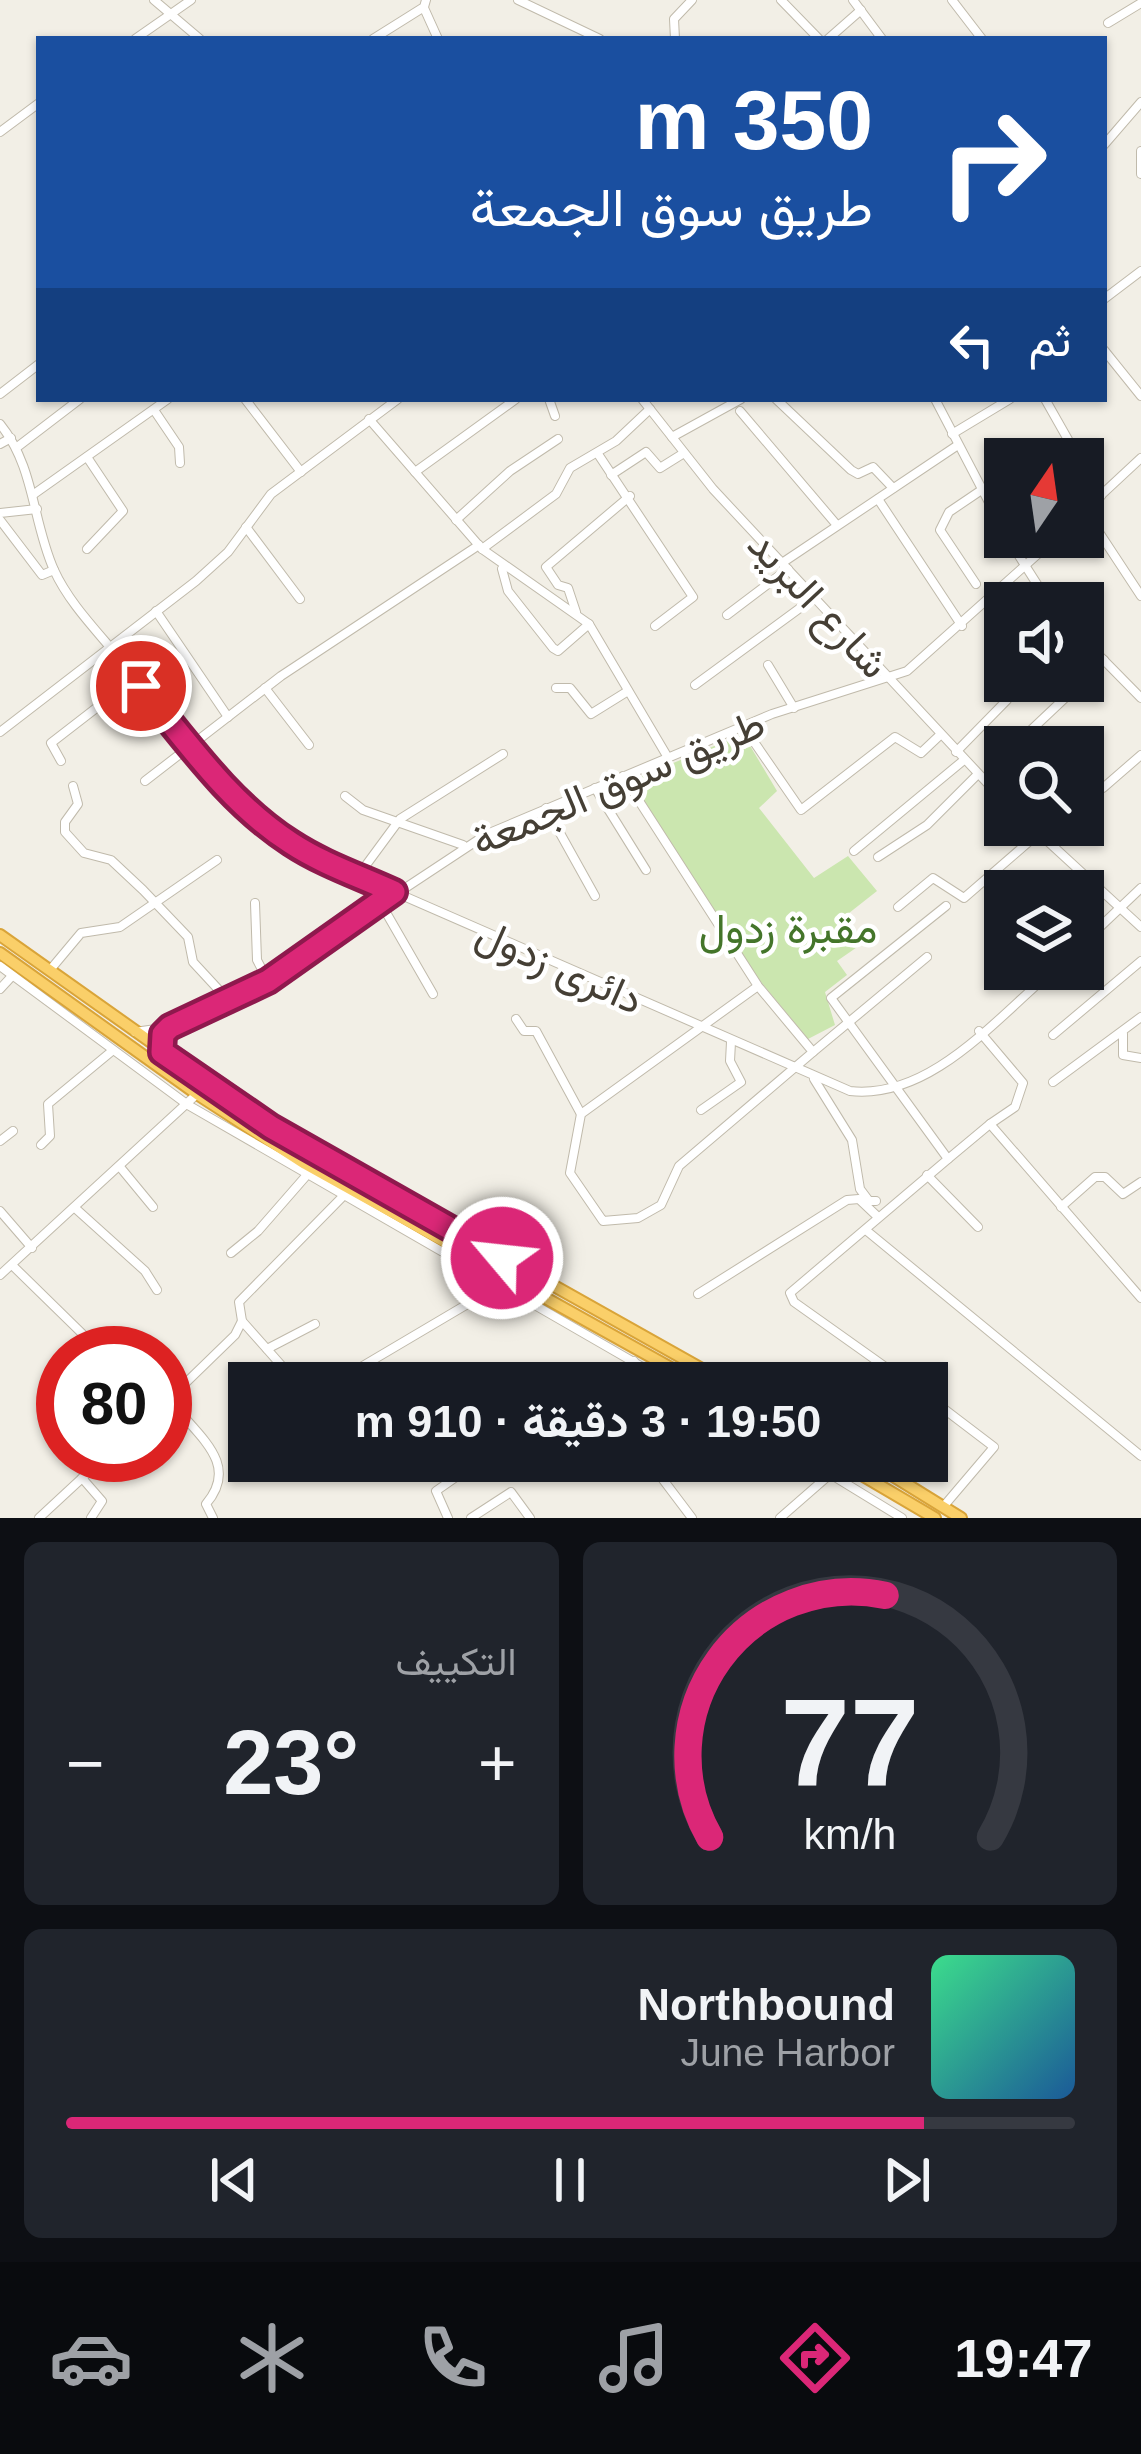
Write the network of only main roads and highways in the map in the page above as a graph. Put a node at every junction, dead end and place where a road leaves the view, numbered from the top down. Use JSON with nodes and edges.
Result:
{"nodes":[{"id":1,"x":0,"y":934,"type":"edge"},
{"id":2,"x":0,"y":953,"type":"edge"},
{"id":3,"x":350,"y":1189,"type":"junction"},
{"id":4,"x":660,"y":1362,"type":"edge"},
{"id":5,"x":686,"y":1362,"type":"edge"},
{"id":6,"x":879,"y":1482,"type":"edge"},
{"id":7,"x":897,"y":1482,"type":"edge"},
{"id":8,"x":939,"y":1513,"type":"edge"},
{"id":9,"x":961,"y":1518,"type":"edge"}],
"edges":[{"from":1,"to":3,"type":"highway"},
{"from":2,"to":3,"type":"highway"},
{"from":3,"to":4,"type":"highway"},
{"from":3,"to":5,"type":"highway"},
{"from":6,"to":8,"type":"highway"},
{"from":7,"to":8,"type":"highway"},
{"from":8,"to":9,"type":"highway"}]}
